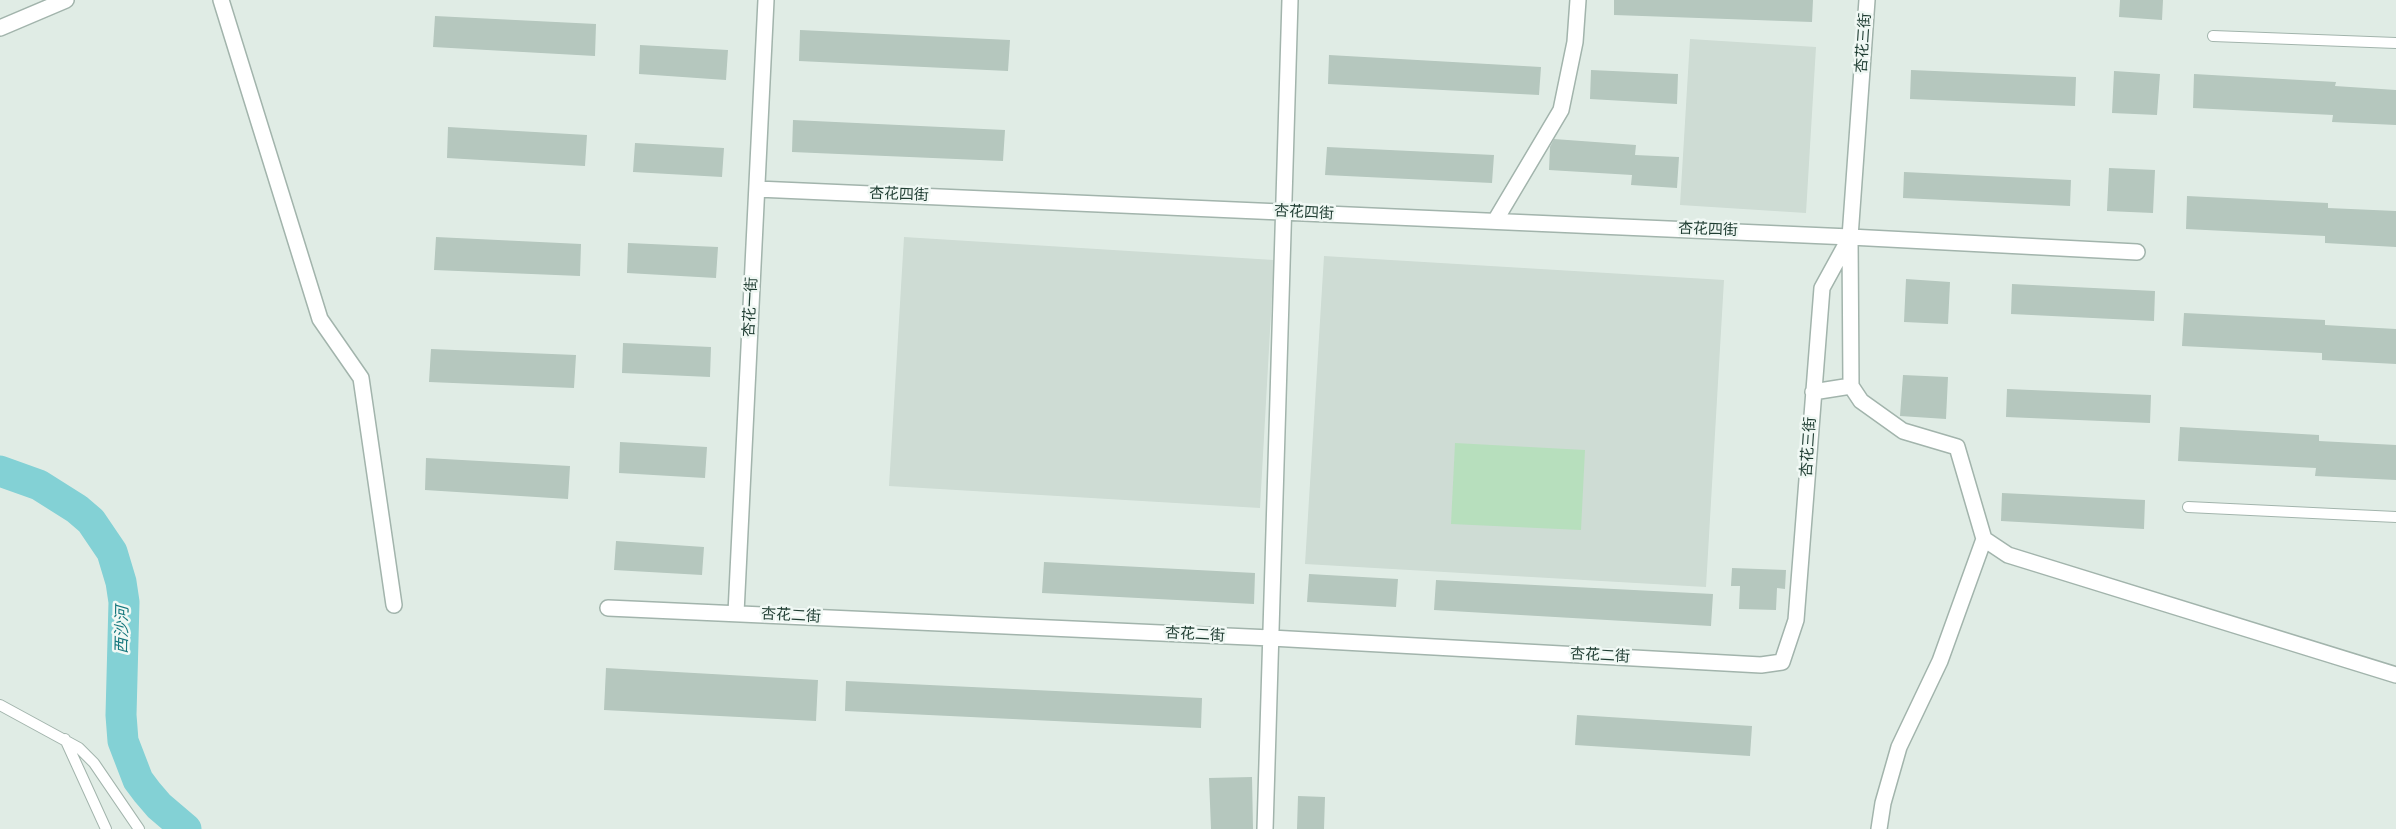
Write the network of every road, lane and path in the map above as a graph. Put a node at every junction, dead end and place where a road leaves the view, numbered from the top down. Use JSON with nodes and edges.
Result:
{"nodes":[{"id":1,"x":66,"y":0,"type":"edge"},
{"id":2,"x":221,"y":0,"type":"edge"},
{"id":3,"x":766,"y":0,"type":"edge"},
{"id":4,"x":1290,"y":0,"type":"edge"},
{"id":5,"x":1578,"y":0,"type":"edge"},
{"id":6,"x":1867,"y":0,"type":"edge"},
{"id":7,"x":0,"y":28,"type":"edge"},
{"id":8,"x":2213,"y":36,"type":"dead end"},
{"id":9,"x":2396,"y":43,"type":"edge"},
{"id":10,"x":757,"y":189,"type":"junction"},
{"id":11,"x":1284,"y":212,"type":"junction"},
{"id":12,"x":1495,"y":221,"type":"junction"},
{"id":13,"x":1850,"y":237,"type":"junction"},
{"id":14,"x":2137,"y":252,"type":"dead end"},
{"id":15,"x":1851,"y":386,"type":"junction"},
{"id":16,"x":1813,"y":392,"type":"junction"},
{"id":17,"x":2188,"y":507,"type":"dead end"},
{"id":18,"x":2396,"y":517,"type":"edge"},
{"id":19,"x":1984,"y":539,"type":"junction"},
{"id":20,"x":394,"y":605,"type":"dead end"},
{"id":21,"x":608,"y":608,"type":"dead end"},
{"id":22,"x":736,"y":613,"type":"junction"},
{"id":23,"x":1271,"y":638,"type":"junction"},
{"id":24,"x":1782,"y":662,"type":"joint"},
{"id":25,"x":2396,"y":675,"type":"edge"},
{"id":26,"x":0,"y":705,"type":"edge"},
{"id":27,"x":64,"y":738,"type":"junction"},
{"id":28,"x":106,"y":829,"type":"edge"},
{"id":29,"x":140,"y":829,"type":"edge"},
{"id":30,"x":1266,"y":829,"type":"edge"},
{"id":31,"x":1879,"y":829,"type":"edge"}],
"edges":[{"from":1,"to":7,"type":"street"},
{"from":2,"to":20,"type":"street"},
{"from":3,"to":10,"type":"street","name":"杏花一街"},
{"from":4,"to":11,"type":"street"},
{"from":5,"to":12,"type":"street"},
{"from":6,"to":13,"type":"street","name":"杏花三街"},
{"from":8,"to":9,"type":"lane"},
{"from":10,"to":11,"type":"street","name":"杏花四街"},
{"from":10,"to":22,"type":"street","name":"杏花一街"},
{"from":11,"to":12,"type":"street","name":"杏花四街"},
{"from":11,"to":23,"type":"street"},
{"from":12,"to":13,"type":"street","name":"杏花四街"},
{"from":13,"to":14,"type":"street","name":"杏花四街"},
{"from":13,"to":15,"type":"street","name":"杏花三街"},
{"from":13,"to":16,"type":"street","name":"杏花三街"},
{"from":15,"to":16,"type":"street"},
{"from":15,"to":19,"type":"street"},
{"from":16,"to":24,"type":"street","name":"杏花三街"},
{"from":17,"to":18,"type":"lane"},
{"from":19,"to":25,"type":"street"},
{"from":19,"to":31,"type":"street"},
{"from":21,"to":22,"type":"street","name":"杏花二街"},
{"from":22,"to":23,"type":"street","name":"杏花二街"},
{"from":23,"to":24,"type":"street","name":"杏花二街"},
{"from":23,"to":30,"type":"street"},
{"from":26,"to":27,"type":"lane"},
{"from":27,"to":28,"type":"lane"},
{"from":27,"to":29,"type":"lane"}]}
